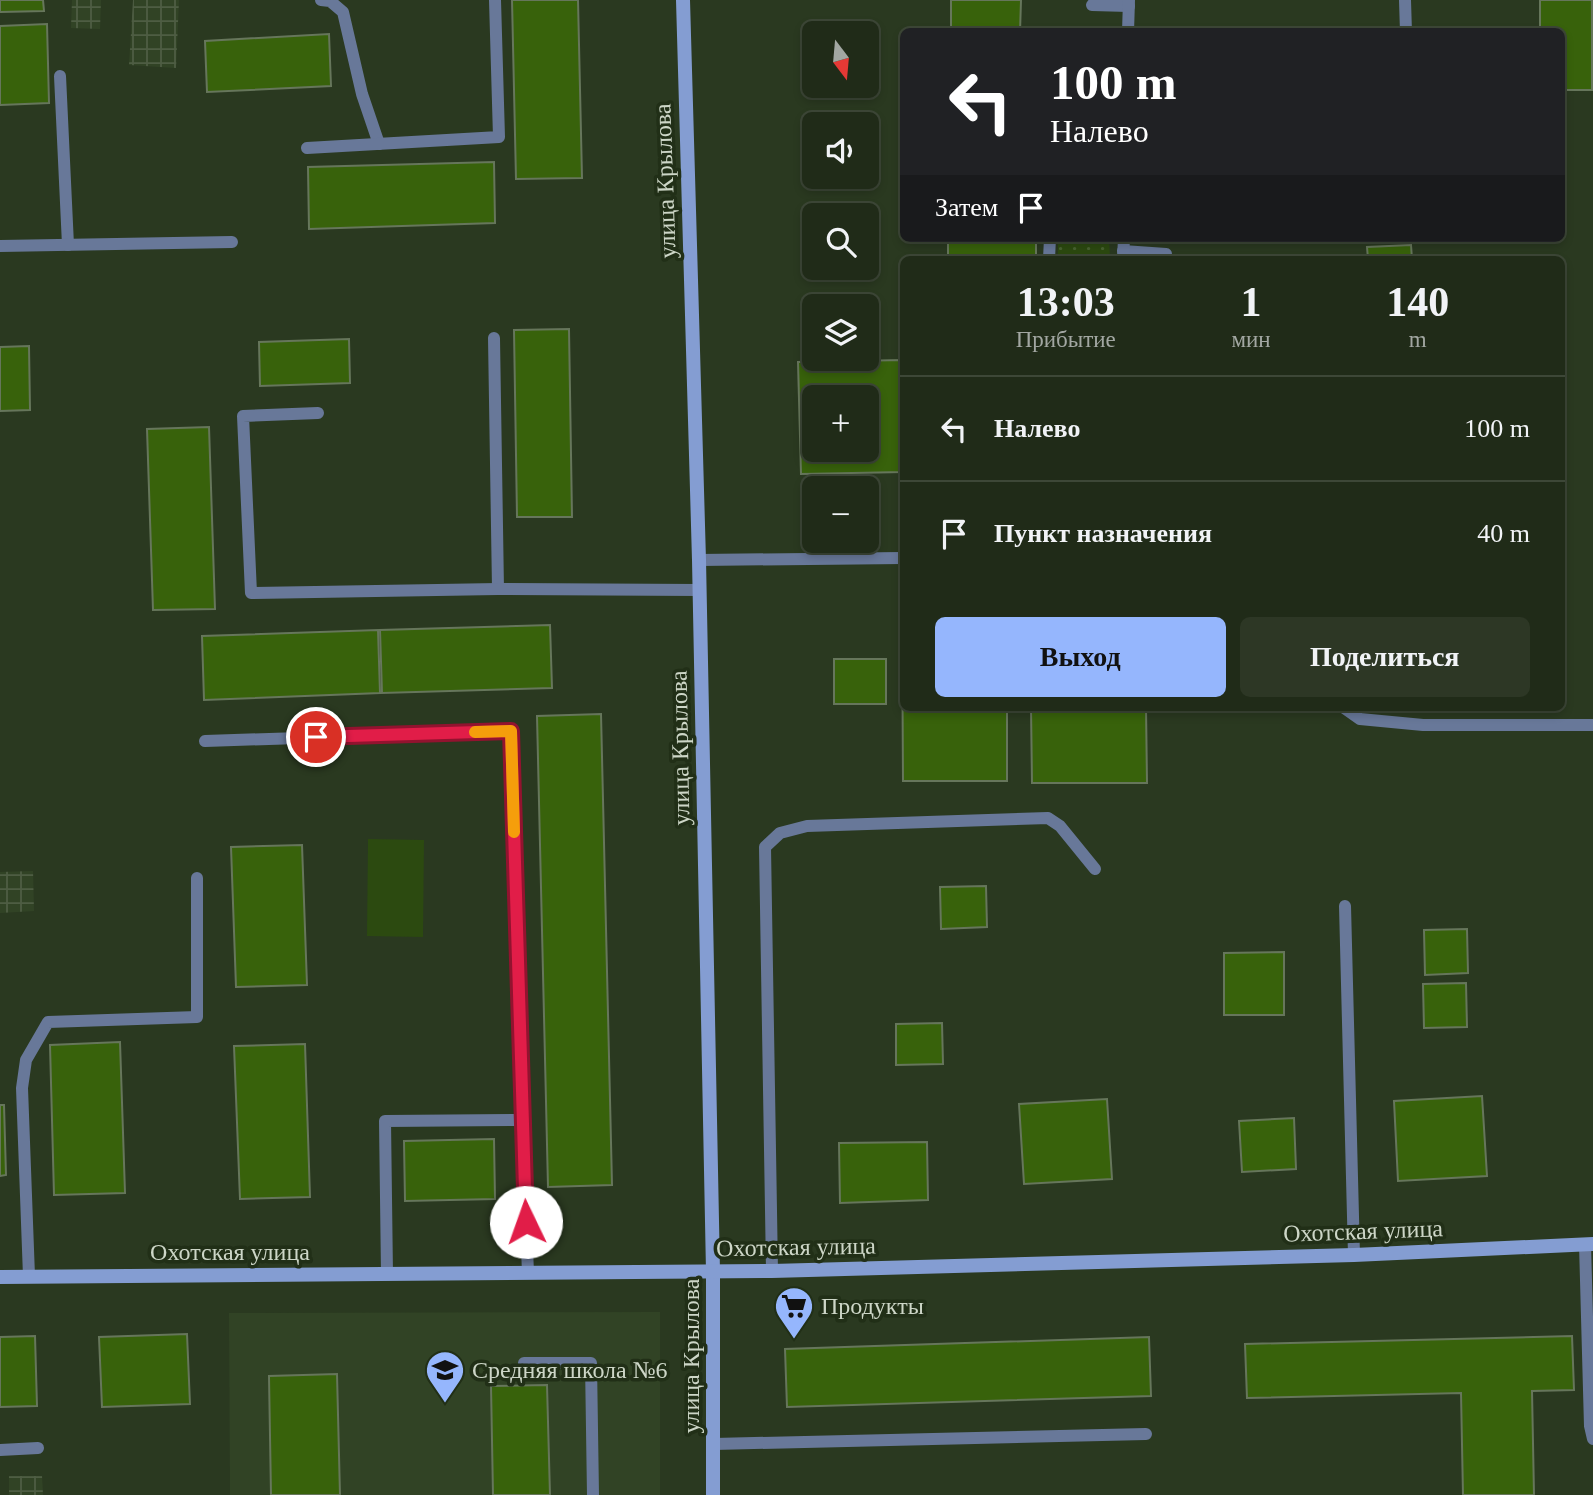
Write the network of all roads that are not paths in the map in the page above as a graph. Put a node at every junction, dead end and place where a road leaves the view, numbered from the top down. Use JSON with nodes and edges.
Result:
{"nodes":[{"id":1,"x":321,"y":0,"type":"edge"},
{"id":2,"x":495,"y":0,"type":"edge"},
{"id":3,"x":683,"y":0,"type":"edge"},
{"id":4,"x":1405,"y":0,"type":"edge"},
{"id":5,"x":1129,"y":3,"type":"edge"},
{"id":6,"x":1092,"y":5,"type":"dead end"},
{"id":7,"x":1128,"y":28,"type":"edge"},
{"id":8,"x":1406,"y":28,"type":"edge"},
{"id":9,"x":60,"y":76,"type":"dead end"},
{"id":10,"x":379,"y":144,"type":"junction"},
{"id":11,"x":307,"y":148,"type":"dead end"},
{"id":12,"x":232,"y":242,"type":"dead end"},
{"id":13,"x":68,"y":245,"type":"junction"},
{"id":14,"x":0,"y":246,"type":"edge"},
{"id":15,"x":1123,"y":249,"type":"edge"},
{"id":16,"x":1166,"y":254,"type":"dead end"},
{"id":17,"x":494,"y":338,"type":"dead end"},
{"id":18,"x":318,"y":413,"type":"dead end"},
{"id":19,"x":900,"y":558,"type":"edge"},
{"id":20,"x":699,"y":560,"type":"junction"},
{"id":21,"x":498,"y":589,"type":"junction"},
{"id":22,"x":700,"y":590,"type":"junction"},
{"id":23,"x":1349,"y":711,"type":"edge"},
{"id":24,"x":1593,"y":725,"type":"edge"},
{"id":25,"x":205,"y":741,"type":"dead end"},
{"id":26,"x":1095,"y":869,"type":"dead end"},
{"id":27,"x":197,"y":878,"type":"dead end"},
{"id":28,"x":1345,"y":906,"type":"dead end"},
{"id":29,"x":522,"y":1120,"type":"junction"},
{"id":30,"x":1589,"y":1244,"type":"edge"},
{"id":31,"x":1354,"y":1255,"type":"junction"},
{"id":32,"x":772,"y":1271,"type":"junction"},
{"id":33,"x":713,"y":1272,"type":"junction"},
{"id":34,"x":528,"y":1273,"type":"junction"},
{"id":35,"x":387,"y":1274,"type":"junction"},
{"id":36,"x":29,"y":1276,"type":"junction"},
{"id":37,"x":0,"y":1277,"type":"edge"},
{"id":38,"x":524,"y":1363,"type":"dead end"},
{"id":39,"x":1146,"y":1434,"type":"dead end"},
{"id":40,"x":1593,"y":1439,"type":"edge"},
{"id":41,"x":713,"y":1444,"type":"junction"},
{"id":42,"x":38,"y":1448,"type":"dead end"},
{"id":43,"x":0,"y":1450,"type":"edge"},
{"id":44,"x":593,"y":1495,"type":"edge"},
{"id":45,"x":713,"y":1495,"type":"edge"}],
"edges":[{"from":1,"to":10,"type":"lane"},
{"from":2,"to":10,"type":"lane"},
{"from":3,"to":20,"type":"street","name":"улица Крылова"},
{"from":4,"to":8,"type":"lane"},
{"from":5,"to":6,"type":"lane"},
{"from":5,"to":7,"type":"lane"},
{"from":9,"to":13,"type":"lane"},
{"from":10,"to":11,"type":"lane"},
{"from":12,"to":13,"type":"lane"},
{"from":13,"to":14,"type":"lane"},
{"from":15,"to":16,"type":"lane"},
{"from":17,"to":21,"type":"lane"},
{"from":18,"to":21,"type":"lane"},
{"from":19,"to":20,"type":"lane"},
{"from":20,"to":22,"type":"street","name":"улица Крылова"},
{"from":21,"to":22,"type":"lane"},
{"from":22,"to":33,"type":"street","name":"улица Крылова"},
{"from":23,"to":24,"type":"lane"},
{"from":25,"to":29,"type":"lane"},
{"from":26,"to":32,"type":"lane"},
{"from":27,"to":36,"type":"lane"},
{"from":28,"to":31,"type":"lane"},
{"from":29,"to":34,"type":"lane"},
{"from":29,"to":35,"type":"lane"},
{"from":30,"to":31,"type":"street","name":"Охотская улица"},
{"from":30,"to":40,"type":"lane"},
{"from":31,"to":32,"type":"street","name":"Охотская улица"},
{"from":32,"to":33,"type":"street","name":"Охотская улица"},
{"from":33,"to":34,"type":"street","name":"Охотская улица"},
{"from":33,"to":41,"type":"street","name":"улица Крылова"},
{"from":34,"to":35,"type":"street","name":"Охотская улица"},
{"from":35,"to":36,"type":"street","name":"Охотская улица"},
{"from":36,"to":37,"type":"street","name":"Охотская улица"},
{"from":38,"to":44,"type":"lane"},
{"from":39,"to":41,"type":"lane"},
{"from":41,"to":45,"type":"street","name":"улица Крылова"},
{"from":42,"to":43,"type":"lane"}]}
